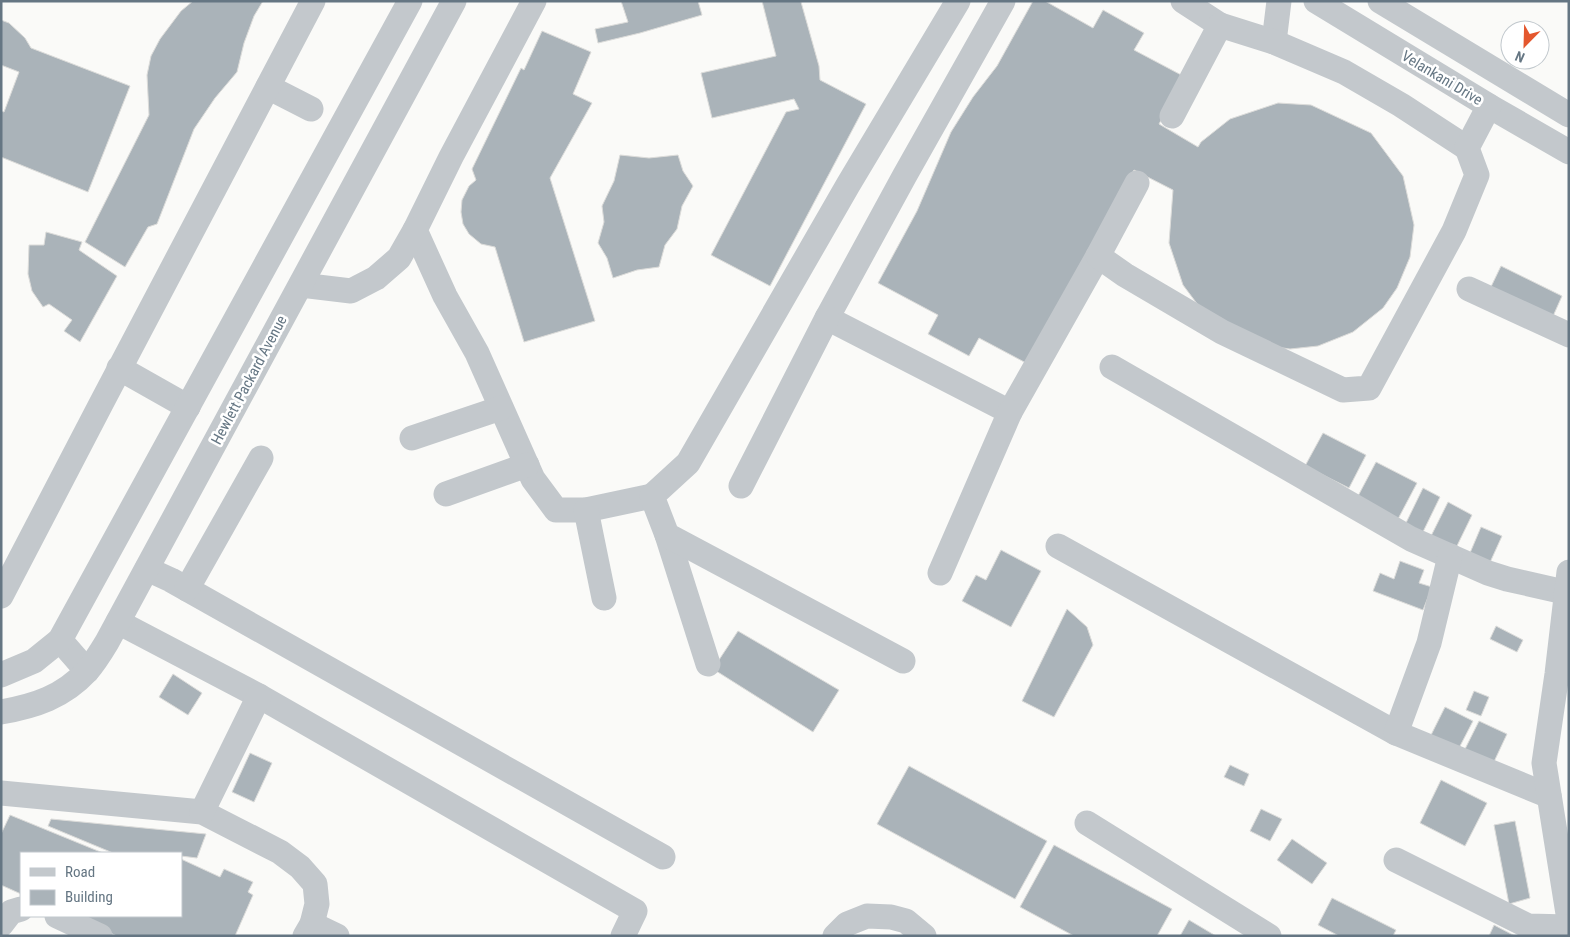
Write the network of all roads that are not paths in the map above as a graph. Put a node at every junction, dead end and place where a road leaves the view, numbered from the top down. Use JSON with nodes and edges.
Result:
{"nodes":[{"id":1,"x":313,"y":1,"type":"edge"},
{"id":2,"x":410,"y":1,"type":"edge"},
{"id":3,"x":454,"y":1,"type":"edge"},
{"id":4,"x":534,"y":1,"type":"edge"},
{"id":5,"x":958,"y":1,"type":"edge"},
{"id":6,"x":1003,"y":1,"type":"edge"},
{"id":7,"x":1183,"y":1,"type":"edge"},
{"id":8,"x":1279,"y":1,"type":"edge"},
{"id":9,"x":1316,"y":1,"type":"edge"},
{"id":10,"x":1380,"y":1,"type":"edge"},
{"id":11,"x":1220,"y":25,"type":"junction"},
{"id":12,"x":1274,"y":42,"type":"junction"},
{"id":13,"x":268,"y":87,"type":"junction"},
{"id":14,"x":1489,"y":106,"type":"junction"},
{"id":15,"x":311,"y":109,"type":"dead end"},
{"id":16,"x":1569,"y":115,"type":"edge"},
{"id":17,"x":1172,"y":116,"type":"dead end"},
{"id":18,"x":1467,"y":148,"type":"junction"},
{"id":19,"x":1569,"y":152,"type":"edge"},
{"id":20,"x":1137,"y":183,"type":"dead end"},
{"id":21,"x":415,"y":230,"type":"junction"},
{"id":22,"x":1098,"y":256,"type":"junction"},
{"id":23,"x":301,"y":285,"type":"junction"},
{"id":24,"x":1469,"y":289,"type":"dead end"},
{"id":25,"x":827,"y":318,"type":"junction"},
{"id":26,"x":1569,"y":335,"type":"edge"},
{"id":27,"x":1112,"y":367,"type":"dead end"},
{"id":28,"x":120,"y":368,"type":"junction"},
{"id":29,"x":188,"y":407,"type":"junction"},
{"id":30,"x":501,"y":408,"type":"junction"},
{"id":31,"x":1010,"y":412,"type":"junction"},
{"id":32,"x":412,"y":438,"type":"dead end"},
{"id":33,"x":261,"y":458,"type":"dead end"},
{"id":34,"x":527,"y":465,"type":"junction"},
{"id":35,"x":741,"y":486,"type":"dead end"},
{"id":36,"x":446,"y":494,"type":"dead end"},
{"id":37,"x":652,"y":496,"type":"junction"},
{"id":38,"x":586,"y":510,"type":"junction"},
{"id":39,"x":667,"y":535,"type":"junction"},
{"id":40,"x":1058,"y":546,"type":"dead end"},
{"id":41,"x":1450,"y":556,"type":"junction"},
{"id":42,"x":147,"y":569,"type":"junction"},
{"id":43,"x":940,"y":574,"type":"dead end"},
{"id":44,"x":1568,"y":586,"type":"edge"},
{"id":45,"x":187,"y":589,"type":"junction"},
{"id":46,"x":1,"y":596,"type":"edge"},
{"id":47,"x":604,"y":598,"type":"dead end"},
{"id":48,"x":118,"y":622,"type":"junction"},
{"id":49,"x":60,"y":640,"type":"junction"},
{"id":50,"x":903,"y":661,"type":"dead end"},
{"id":51,"x":708,"y":664,"type":"dead end"},
{"id":52,"x":87,"y":671,"type":"junction"},
{"id":53,"x":1563,"y":675,"type":"edge"},
{"id":54,"x":1,"y":676,"type":"edge"},
{"id":55,"x":259,"y":696,"type":"junction"},
{"id":56,"x":1,"y":712,"type":"edge"},
{"id":57,"x":1396,"y":733,"type":"junction"},
{"id":58,"x":1,"y":793,"type":"edge"},
{"id":59,"x":1549,"y":796,"type":"junction"},
{"id":60,"x":202,"y":812,"type":"junction"},
{"id":61,"x":1087,"y":823,"type":"dead end"},
{"id":62,"x":663,"y":857,"type":"dead end"},
{"id":63,"x":1396,"y":860,"type":"dead end"},
{"id":64,"x":20,"y":909,"type":"edge"},
{"id":65,"x":59,"y":917,"type":"edge"},
{"id":66,"x":1569,"y":920,"type":"edge"},
{"id":67,"x":1,"y":925,"type":"edge"},
{"id":68,"x":1569,"y":927,"type":"edge"},
{"id":69,"x":308,"y":930,"type":"edge"},
{"id":70,"x":100,"y":936,"type":"edge"},
{"id":71,"x":336,"y":936,"type":"edge"},
{"id":72,"x":623,"y":936,"type":"edge"},
{"id":73,"x":835,"y":936,"type":"edge"},
{"id":74,"x":924,"y":936,"type":"edge"},
{"id":75,"x":1269,"y":936,"type":"edge"}],
"edges":[{"from":1,"to":13,"type":"street"},
{"from":2,"to":29,"type":"street"},
{"from":3,"to":23,"type":"street","name":"Hewlett Packard Avenue"},
{"from":4,"to":21,"type":"street"},
{"from":5,"to":37,"type":"street"},
{"from":6,"to":25,"type":"street"},
{"from":7,"to":11,"type":"street"},
{"from":8,"to":12,"type":"street"},
{"from":9,"to":14,"type":"street","name":"Velankani Drive"},
{"from":10,"to":16,"type":"street"},
{"from":11,"to":12,"type":"street"},
{"from":11,"to":17,"type":"street"},
{"from":12,"to":18,"type":"street"},
{"from":13,"to":15,"type":"street"},
{"from":13,"to":28,"type":"street"},
{"from":14,"to":18,"type":"street"},
{"from":14,"to":19,"type":"street","name":"Velankani Drive"},
{"from":18,"to":22,"type":"street"},
{"from":20,"to":22,"type":"street"},
{"from":21,"to":23,"type":"street"},
{"from":21,"to":30,"type":"street"},
{"from":22,"to":31,"type":"street"},
{"from":23,"to":42,"type":"street","name":"Hewlett Packard Avenue"},
{"from":24,"to":26,"type":"street"},
{"from":25,"to":31,"type":"street"},
{"from":25,"to":35,"type":"street"},
{"from":27,"to":41,"type":"street"},
{"from":28,"to":29,"type":"street"},
{"from":28,"to":46,"type":"street"},
{"from":29,"to":49,"type":"street"},
{"from":30,"to":32,"type":"street"},
{"from":30,"to":34,"type":"street"},
{"from":31,"to":43,"type":"street"},
{"from":33,"to":45,"type":"street"},
{"from":34,"to":36,"type":"street"},
{"from":34,"to":38,"type":"street"},
{"from":37,"to":38,"type":"street"},
{"from":37,"to":39,"type":"street"},
{"from":38,"to":47,"type":"street"},
{"from":39,"to":50,"type":"street"},
{"from":39,"to":51,"type":"street"},
{"from":40,"to":57,"type":"street"},
{"from":41,"to":44,"type":"street"},
{"from":41,"to":57,"type":"street"},
{"from":42,"to":45,"type":"street"},
{"from":42,"to":48,"type":"street","name":"Hewlett Packard Avenue"},
{"from":44,"to":53,"type":"street"},
{"from":45,"to":62,"type":"street"},
{"from":48,"to":52,"type":"street","name":"Hewlett Packard Avenue"},
{"from":48,"to":55,"type":"street"},
{"from":49,"to":52,"type":"street"},
{"from":49,"to":54,"type":"street"},
{"from":52,"to":56,"type":"street","name":"Hewlett Packard Avenue"},
{"from":53,"to":59,"type":"street"},
{"from":55,"to":60,"type":"street"},
{"from":55,"to":72,"type":"street"},
{"from":57,"to":59,"type":"street"},
{"from":58,"to":60,"type":"street"},
{"from":59,"to":66,"type":"street"},
{"from":60,"to":69,"type":"street"},
{"from":61,"to":75,"type":"street"},
{"from":63,"to":68,"type":"street"},
{"from":64,"to":67,"type":"street"},
{"from":65,"to":70,"type":"street"},
{"from":69,"to":71,"type":"street"},
{"from":73,"to":74,"type":"street"}]}
